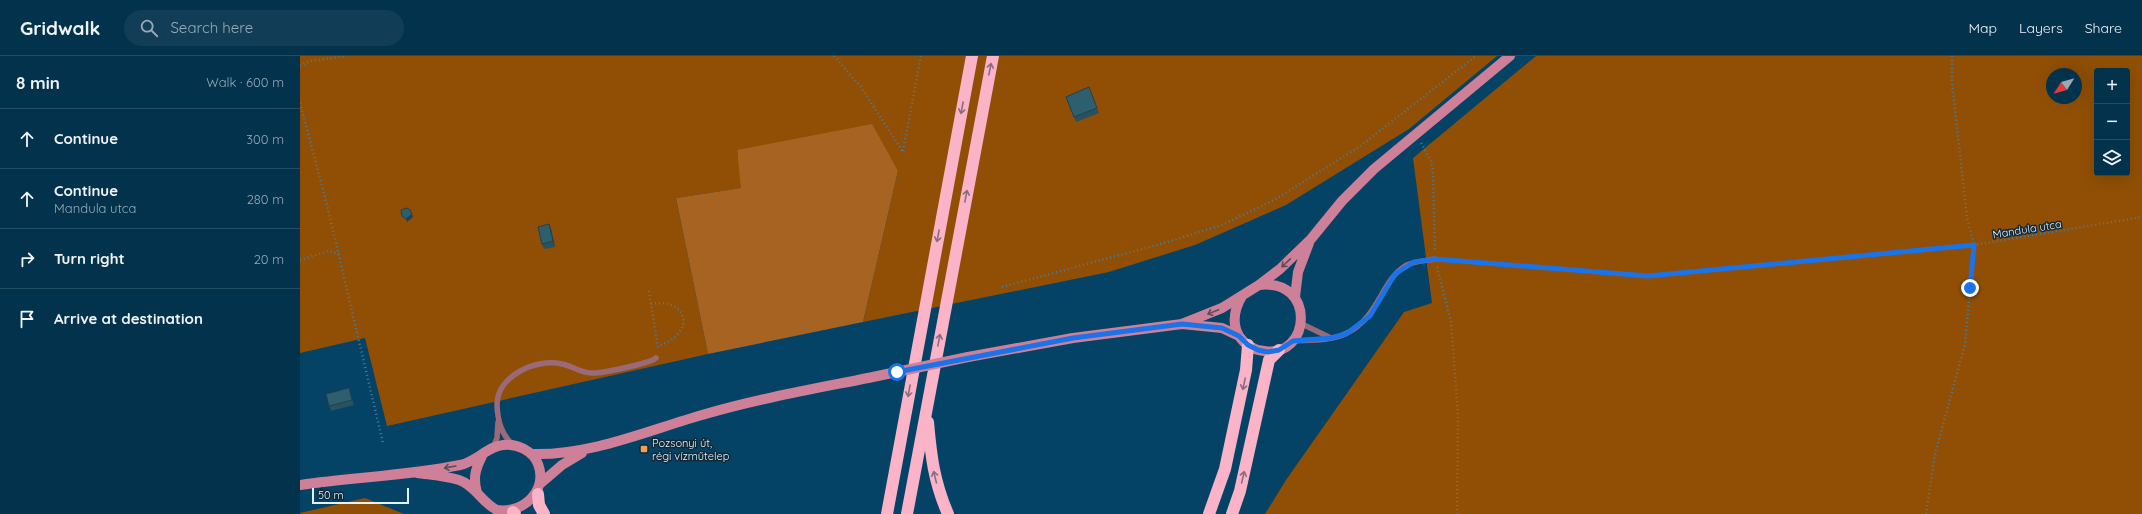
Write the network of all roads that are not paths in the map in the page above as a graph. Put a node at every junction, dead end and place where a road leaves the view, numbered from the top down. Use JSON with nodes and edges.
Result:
{"nodes":[{"id":1,"x":972,"y":56,"type":"edge"},
{"id":2,"x":993,"y":56,"type":"edge"},
{"id":3,"x":1510,"y":56,"type":"edge"},
{"id":4,"x":1311,"y":239,"type":"junction"},
{"id":5,"x":1435,"y":259,"type":"road end"},
{"id":6,"x":1259,"y":285,"type":"junction"},
{"id":7,"x":1242,"y":296,"type":"junction"},
{"id":8,"x":1295,"y":297,"type":"junction"},
{"id":9,"x":1182,"y":324,"type":"junction"},
{"id":10,"x":1302,"y":324,"type":"junction"},
{"id":11,"x":1239,"y":336,"type":"junction"},
{"id":12,"x":1331,"y":338,"type":"junction"},
{"id":13,"x":1293,"y":341,"type":"junction"},
{"id":14,"x":1248,"y":345,"type":"junction"},
{"id":15,"x":1279,"y":350,"type":"junction"},
{"id":16,"x":656,"y":358,"type":"road end"},
{"id":17,"x":926,"y":406,"type":"junction"},
{"id":18,"x":498,"y":418,"type":"junction"},
{"id":19,"x":513,"y":445,"type":"junction"},
{"id":20,"x":492,"y":448,"type":"junction"},
{"id":21,"x":587,"y":450,"type":"junction"},
{"id":22,"x":531,"y":454,"type":"junction"},
{"id":23,"x":482,"y":456,"type":"junction"},
{"id":24,"x":417,"y":473,"type":"junction"},
{"id":25,"x":300,"y":485,"type":"edge"},
{"id":26,"x":540,"y":488,"type":"junction"},
{"id":27,"x":477,"y":493,"type":"junction"},
{"id":28,"x":886,"y":511,"type":"edge"},
{"id":29,"x":514,"y":513,"type":"edge"},
{"id":30,"x":544,"y":514,"type":"edge"},
{"id":31,"x":907,"y":514,"type":"edge"},
{"id":32,"x":948,"y":514,"type":"edge"},
{"id":33,"x":1209,"y":514,"type":"edge"},
{"id":34,"x":1232,"y":514,"type":"edge"}],
"edges":[{"from":1,"to":28,"type":"highway","one_way":true},
{"from":17,"to":2,"type":"highway","one_way":true},
{"from":3,"to":4,"type":"main road"},
{"from":4,"to":6,"type":"main road","one_way":true},
{"from":4,"to":8,"type":"main road"},
{"from":5,"to":12,"type":"lane"},
{"from":6,"to":7,"type":"main road"},
{"from":6,"to":8,"type":"main road"},
{"from":7,"to":9,"type":"main road","one_way":true},
{"from":7,"to":11,"type":"main road"},
{"from":8,"to":10,"type":"main road"},
{"from":9,"to":11,"type":"main road"},
{"from":9,"to":21,"type":"main road","bridge":true},
{"from":10,"to":12,"type":"lane"},
{"from":10,"to":13,"type":"main road"},
{"from":11,"to":14,"type":"main road"},
{"from":12,"to":13,"type":"lane"},
{"from":13,"to":15,"type":"main road"},
{"from":14,"to":15,"type":"main road"},
{"from":14,"to":33,"type":"highway","one_way":true},
{"from":34,"to":15,"type":"highway","one_way":true},
{"from":16,"to":18,"type":"lane"},
{"from":17,"to":31,"type":"highway"},
{"from":32,"to":17,"type":"highway","one_way":true},
{"from":18,"to":19,"type":"lane"},
{"from":18,"to":20,"type":"lane"},
{"from":19,"to":20,"type":"main road"},
{"from":19,"to":22,"type":"main road"},
{"from":20,"to":23,"type":"main road"},
{"from":21,"to":22,"type":"main road"},
{"from":21,"to":26,"type":"main road"},
{"from":22,"to":26,"type":"main road"},
{"from":23,"to":24,"type":"main road","one_way":true},
{"from":23,"to":27,"type":"main road"},
{"from":24,"to":25,"type":"main road"},
{"from":24,"to":27,"type":"main road"},
{"from":26,"to":29,"type":"main road"},
{"from":26,"to":30,"type":"highway"},
{"from":27,"to":29,"type":"main road"}]}
